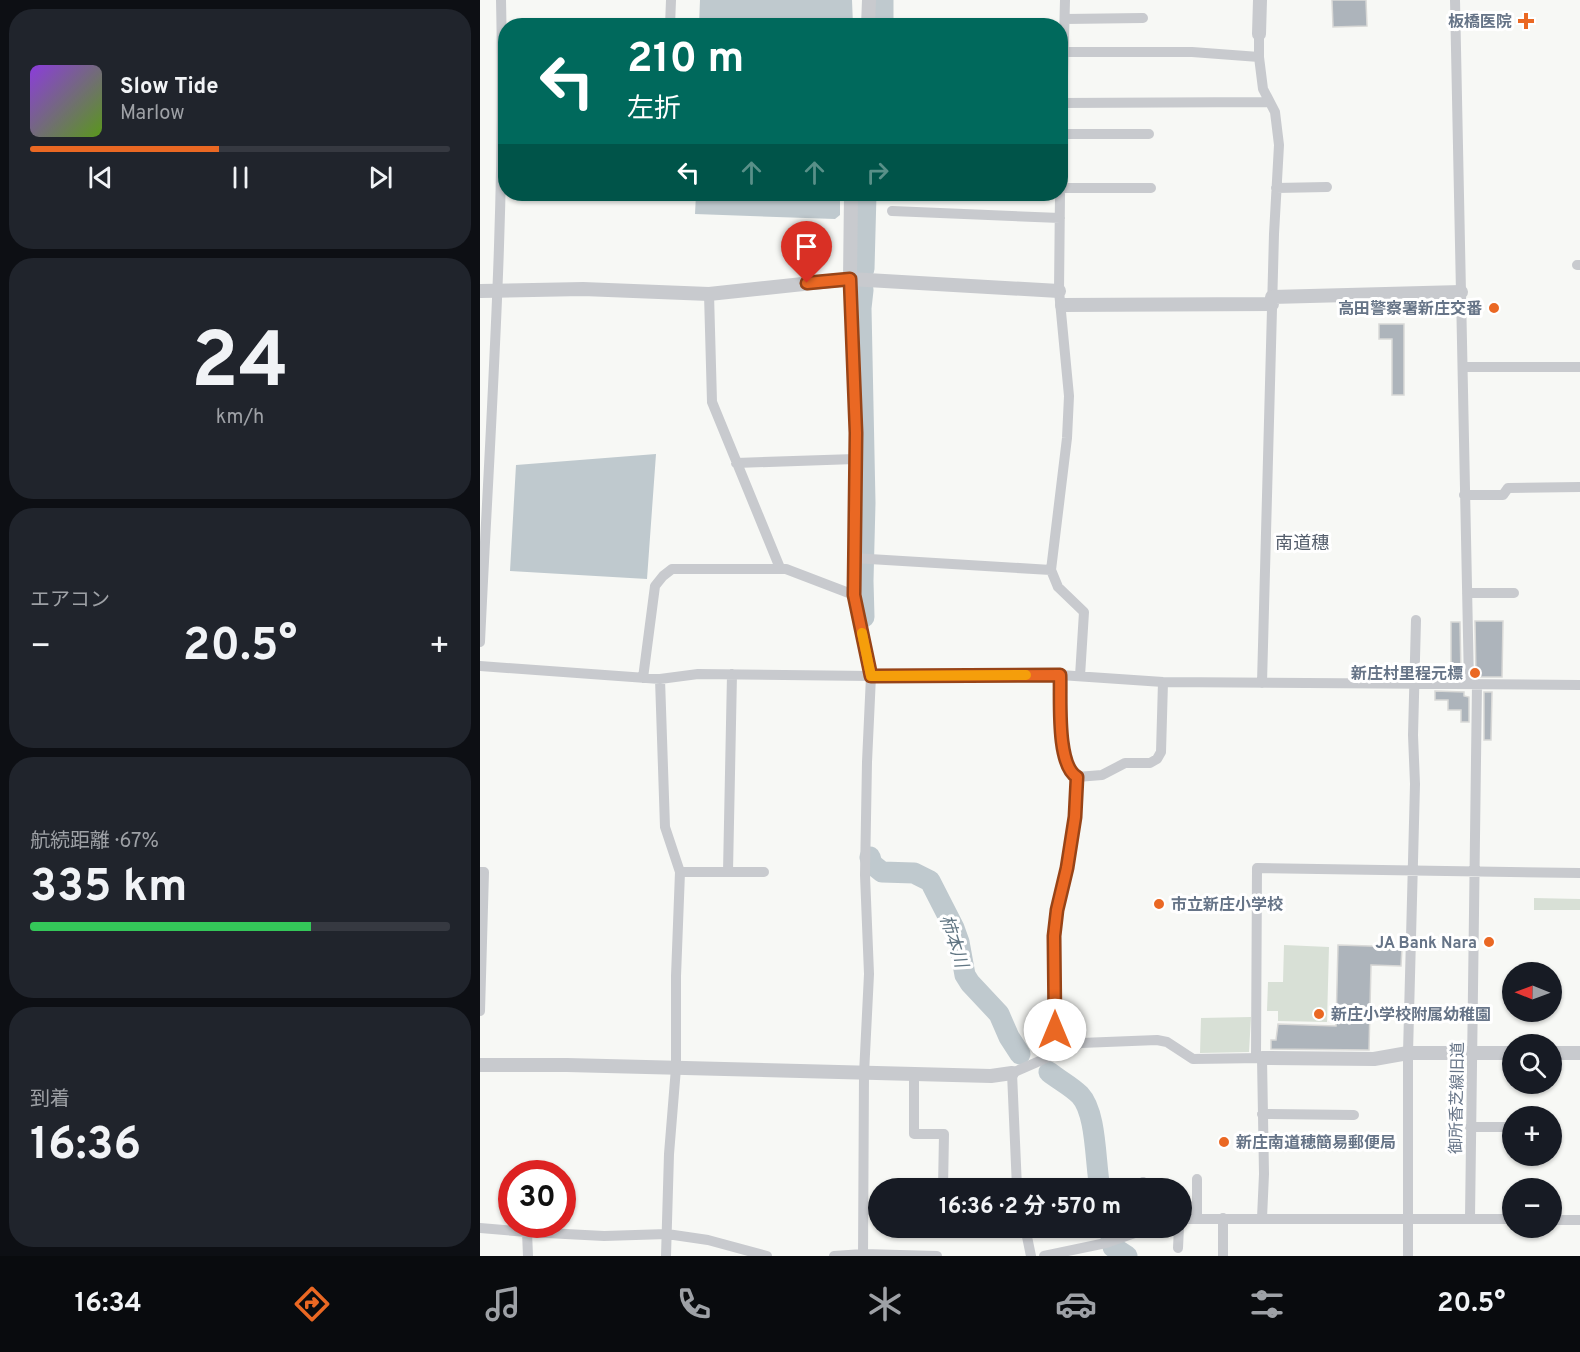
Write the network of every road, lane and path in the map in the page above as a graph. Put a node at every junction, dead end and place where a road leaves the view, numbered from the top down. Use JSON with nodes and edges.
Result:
{"nodes":[{"id":1,"x":501,"y":0,"type":"edge"},
{"id":2,"x":671,"y":0,"type":"edge"},
{"id":3,"x":869,"y":0,"type":"edge"},
{"id":4,"x":1065,"y":0,"type":"edge"},
{"id":5,"x":1260,"y":0,"type":"edge"},
{"id":6,"x":1455,"y":0,"type":"edge"},
{"id":7,"x":502,"y":18,"type":"edge"},
{"id":8,"x":670,"y":18,"type":"edge"},
{"id":9,"x":868,"y":18,"type":"edge"},
{"id":10,"x":1065,"y":18,"type":"edge"},
{"id":11,"x":1143,"y":18,"type":"dead end"},
{"id":12,"x":1068,"y":19,"type":"edge"},
{"id":13,"x":1259,"y":34,"type":"joint"},
{"id":14,"x":1068,"y":52,"type":"edge"},
{"id":15,"x":1259,"y":57,"type":"junction"},
{"id":16,"x":1269,"y":102,"type":"junction"},
{"id":17,"x":1068,"y":103,"type":"edge"},
{"id":18,"x":1068,"y":134,"type":"edge"},
{"id":19,"x":1149,"y":134,"type":"dead end"},
{"id":20,"x":1327,"y":187,"type":"dead end"},
{"id":21,"x":1150,"y":188,"type":"dead end"},
{"id":22,"x":1276,"y":188,"type":"junction"},
{"id":23,"x":1068,"y":191,"type":"edge"},
{"id":24,"x":501,"y":201,"type":"edge"},
{"id":25,"x":851,"y":201,"type":"edge"},
{"id":26,"x":1061,"y":201,"type":"edge"},
{"id":27,"x":892,"y":211,"type":"dead end"},
{"id":28,"x":1060,"y":218,"type":"junction"},
{"id":29,"x":850,"y":279,"type":"junction"},
{"id":30,"x":480,"y":291,"type":"edge"},
{"id":31,"x":498,"y":291,"type":"junction"},
{"id":32,"x":1461,"y":292,"type":"junction"},
{"id":33,"x":709,"y":294,"type":"junction"},
{"id":34,"x":1061,"y":298,"type":"junction"},
{"id":35,"x":1272,"y":301,"type":"junction"},
{"id":36,"x":1463,"y":367,"type":"junction"},
{"id":37,"x":1580,"y":367,"type":"edge"},
{"id":38,"x":855,"y":459,"type":"junction"},
{"id":39,"x":736,"y":463,"type":"junction"},
{"id":40,"x":1580,"y":487,"type":"edge"},
{"id":41,"x":1464,"y":495,"type":"junction"},
{"id":42,"x":860,"y":559,"type":"junction"},
{"id":43,"x":780,"y":568,"type":"junction"},
{"id":44,"x":1051,"y":570,"type":"junction"},
{"id":45,"x":1467,"y":593,"type":"junction"},
{"id":46,"x":1514,"y":593,"type":"dead end"},
{"id":47,"x":854,"y":595,"type":"junction"},
{"id":48,"x":1416,"y":620,"type":"dead end"},
{"id":49,"x":480,"y":642,"type":"edge"},
{"id":50,"x":480,"y":666,"type":"edge"},
{"id":51,"x":732,"y":674,"type":"junction"},
{"id":52,"x":1060,"y":675,"type":"junction"},
{"id":53,"x":871,"y":676,"type":"junction"},
{"id":54,"x":1080,"y":676,"type":"junction"},
{"id":55,"x":643,"y":678,"type":"junction"},
{"id":56,"x":660,"y":678,"type":"junction"},
{"id":57,"x":1163,"y":682,"type":"junction"},
{"id":58,"x":1262,"y":683,"type":"junction"},
{"id":59,"x":1414,"y":684,"type":"junction"},
{"id":60,"x":1473,"y":684,"type":"junction"},
{"id":61,"x":1580,"y":685,"type":"edge"},
{"id":62,"x":1077,"y":777,"type":"junction"},
{"id":63,"x":1413,"y":871,"type":"junction"},
{"id":64,"x":480,"y":872,"type":"edge"},
{"id":65,"x":680,"y":872,"type":"junction"},
{"id":66,"x":728,"y":872,"type":"junction"},
{"id":67,"x":764,"y":872,"type":"dead end"},
{"id":68,"x":1475,"y":872,"type":"junction"},
{"id":69,"x":1580,"y":873,"type":"edge"},
{"id":70,"x":480,"y":1011,"type":"edge"},
{"id":71,"x":1472,"y":1052,"type":"junction"},
{"id":72,"x":1408,"y":1053,"type":"junction"},
{"id":73,"x":1502,"y":1053,"type":"edge"},
{"id":74,"x":1562,"y":1053,"type":"edge"},
{"id":75,"x":1580,"y":1053,"type":"edge"},
{"id":76,"x":1055,"y":1054,"type":"junction"},
{"id":77,"x":1259,"y":1058,"type":"junction"},
{"id":78,"x":480,"y":1065,"type":"edge"},
{"id":79,"x":676,"y":1068,"type":"junction"},
{"id":80,"x":1012,"y":1073,"type":"junction"},
{"id":81,"x":864,"y":1074,"type":"junction"},
{"id":82,"x":914,"y":1074,"type":"junction"},
{"id":83,"x":1262,"y":1114,"type":"junction"},
{"id":84,"x":1354,"y":1116,"type":"dead end"},
{"id":85,"x":1470,"y":1127,"type":"junction"},
{"id":86,"x":1502,"y":1127,"type":"edge"},
{"id":87,"x":943,"y":1178,"type":"edge"},
{"id":88,"x":1017,"y":1178,"type":"edge"},
{"id":89,"x":1197,"y":1179,"type":"dead end"},
{"id":90,"x":1192,"y":1218,"type":"edge"},
{"id":91,"x":1197,"y":1218,"type":"junction"},
{"id":92,"x":1223,"y":1218,"type":"junction"},
{"id":93,"x":1262,"y":1218,"type":"junction"},
{"id":94,"x":1470,"y":1218,"type":"junction"},
{"id":95,"x":1407,"y":1219,"type":"junction"},
{"id":96,"x":1502,"y":1219,"type":"edge"},
{"id":97,"x":1562,"y":1220,"type":"edge"},
{"id":98,"x":1580,"y":1220,"type":"edge"},
{"id":99,"x":480,"y":1228,"type":"edge"},
{"id":100,"x":498,"y":1230,"type":"edge"},
{"id":101,"x":667,"y":1234,"type":"junction"},
{"id":102,"x":576,"y":1235,"type":"edge"},
{"id":103,"x":528,"y":1238,"type":"edge"},
{"id":104,"x":1027,"y":1238,"type":"edge"},
{"id":105,"x":1120,"y":1238,"type":"edge"},
{"id":106,"x":1178,"y":1238,"type":"edge"},
{"id":107,"x":1178,"y":1248,"type":"dead end"},
{"id":108,"x":863,"y":1255,"type":"edge"},
{"id":109,"x":528,"y":1256,"type":"edge"},
{"id":110,"x":666,"y":1256,"type":"edge"},
{"id":111,"x":767,"y":1256,"type":"edge"},
{"id":112,"x":834,"y":1256,"type":"edge"},
{"id":113,"x":937,"y":1256,"type":"edge"},
{"id":114,"x":1031,"y":1256,"type":"edge"},
{"id":115,"x":1044,"y":1256,"type":"edge"},
{"id":116,"x":1223,"y":1256,"type":"edge"},
{"id":117,"x":1408,"y":1256,"type":"edge"}],
"edges":[{"from":1,"to":7,"type":"street"},
{"from":2,"to":8,"type":"street"},
{"from":3,"to":9,"type":"street"},
{"from":4,"to":10,"type":"street"},
{"from":5,"to":13,"type":"street"},
{"from":6,"to":32,"type":"street","name":"御所香芝線旧道"},
{"from":11,"to":12,"type":"street"},
{"from":13,"to":15,"type":"street"},
{"from":14,"to":15,"type":"street"},
{"from":15,"to":16,"type":"street"},
{"from":16,"to":17,"type":"street"},
{"from":16,"to":22,"type":"street"},
{"from":18,"to":19,"type":"street"},
{"from":20,"to":22,"type":"street"},
{"from":21,"to":23,"type":"street"},
{"from":22,"to":35,"type":"street"},
{"from":24,"to":31,"type":"street"},
{"from":25,"to":29,"type":"street"},
{"from":26,"to":28,"type":"street"},
{"from":27,"to":28,"type":"street"},
{"from":28,"to":34,"type":"street"},
{"from":29,"to":33,"type":"street"},
{"from":29,"to":34,"type":"street"},
{"from":29,"to":38,"type":"street"},
{"from":30,"to":31,"type":"street"},
{"from":31,"to":33,"type":"street"},
{"from":31,"to":49,"type":"street"},
{"from":32,"to":35,"type":"street"},
{"from":32,"to":36,"type":"street","name":"御所香芝線旧道"},
{"from":33,"to":39,"type":"street"},
{"from":34,"to":35,"type":"street"},
{"from":34,"to":44,"type":"street"},
{"from":35,"to":58,"type":"street"},
{"from":36,"to":37,"type":"street"},
{"from":36,"to":41,"type":"street","name":"御所香芝線旧道"},
{"from":38,"to":39,"type":"street"},
{"from":38,"to":42,"type":"street"},
{"from":39,"to":43,"type":"street"},
{"from":40,"to":41,"type":"street"},
{"from":41,"to":45,"type":"street","name":"御所香芝線旧道"},
{"from":42,"to":44,"type":"street"},
{"from":42,"to":47,"type":"street"},
{"from":43,"to":47,"type":"street"},
{"from":43,"to":55,"type":"street"},
{"from":44,"to":54,"type":"street"},
{"from":45,"to":46,"type":"street"},
{"from":45,"to":60,"type":"street","name":"御所香芝線旧道"},
{"from":47,"to":53,"type":"street"},
{"from":48,"to":59,"type":"street"},
{"from":50,"to":55,"type":"street"},
{"from":51,"to":53,"type":"street"},
{"from":51,"to":56,"type":"street"},
{"from":51,"to":66,"type":"street"},
{"from":52,"to":53,"type":"street"},
{"from":52,"to":54,"type":"street"},
{"from":52,"to":62,"type":"street"},
{"from":53,"to":81,"type":"street"},
{"from":54,"to":57,"type":"street"},
{"from":55,"to":56,"type":"street"},
{"from":56,"to":65,"type":"street"},
{"from":57,"to":58,"type":"street"},
{"from":57,"to":62,"type":"street"},
{"from":58,"to":59,"type":"street"},
{"from":59,"to":60,"type":"street"},
{"from":59,"to":63,"type":"street"},
{"from":60,"to":61,"type":"street"},
{"from":60,"to":68,"type":"street","name":"御所香芝線旧道"},
{"from":62,"to":76,"type":"street"},
{"from":63,"to":68,"type":"street"},
{"from":63,"to":72,"type":"street"},
{"from":63,"to":77,"type":"street"},
{"from":64,"to":70,"type":"street"},
{"from":65,"to":66,"type":"street"},
{"from":65,"to":79,"type":"street"},
{"from":66,"to":67,"type":"street"},
{"from":68,"to":69,"type":"street"},
{"from":68,"to":71,"type":"street","name":"御所香芝線旧道"},
{"from":71,"to":72,"type":"street"},
{"from":71,"to":73,"type":"street"},
{"from":71,"to":85,"type":"street","name":"御所香芝線旧道"},
{"from":72,"to":77,"type":"street"},
{"from":72,"to":95,"type":"street"},
{"from":74,"to":75,"type":"street"},
{"from":76,"to":77,"type":"street"},
{"from":76,"to":80,"type":"street"},
{"from":77,"to":83,"type":"street"},
{"from":78,"to":79,"type":"street"},
{"from":79,"to":81,"type":"street"},
{"from":79,"to":101,"type":"street"},
{"from":80,"to":82,"type":"street"},
{"from":80,"to":88,"type":"street"},
{"from":81,"to":82,"type":"street"},
{"from":81,"to":108,"type":"street"},
{"from":82,"to":87,"type":"street"},
{"from":83,"to":84,"type":"street"},
{"from":83,"to":93,"type":"street"},
{"from":85,"to":86,"type":"street"},
{"from":85,"to":94,"type":"street","name":"御所香芝線旧道"},
{"from":89,"to":91,"type":"street"},
{"from":90,"to":91,"type":"street"},
{"from":91,"to":92,"type":"street"},
{"from":92,"to":93,"type":"street"},
{"from":92,"to":116,"type":"street"},
{"from":93,"to":95,"type":"street"},
{"from":94,"to":95,"type":"street"},
{"from":94,"to":96,"type":"street"},
{"from":95,"to":117,"type":"street"},
{"from":97,"to":98,"type":"street"},
{"from":99,"to":100,"type":"street"},
{"from":101,"to":102,"type":"street"},
{"from":101,"to":110,"type":"street"},
{"from":101,"to":111,"type":"street"},
{"from":103,"to":109,"type":"street"},
{"from":104,"to":114,"type":"street"},
{"from":105,"to":115,"type":"street"},
{"from":106,"to":107,"type":"street"},
{"from":108,"to":112,"type":"street"},
{"from":108,"to":113,"type":"street"}]}
